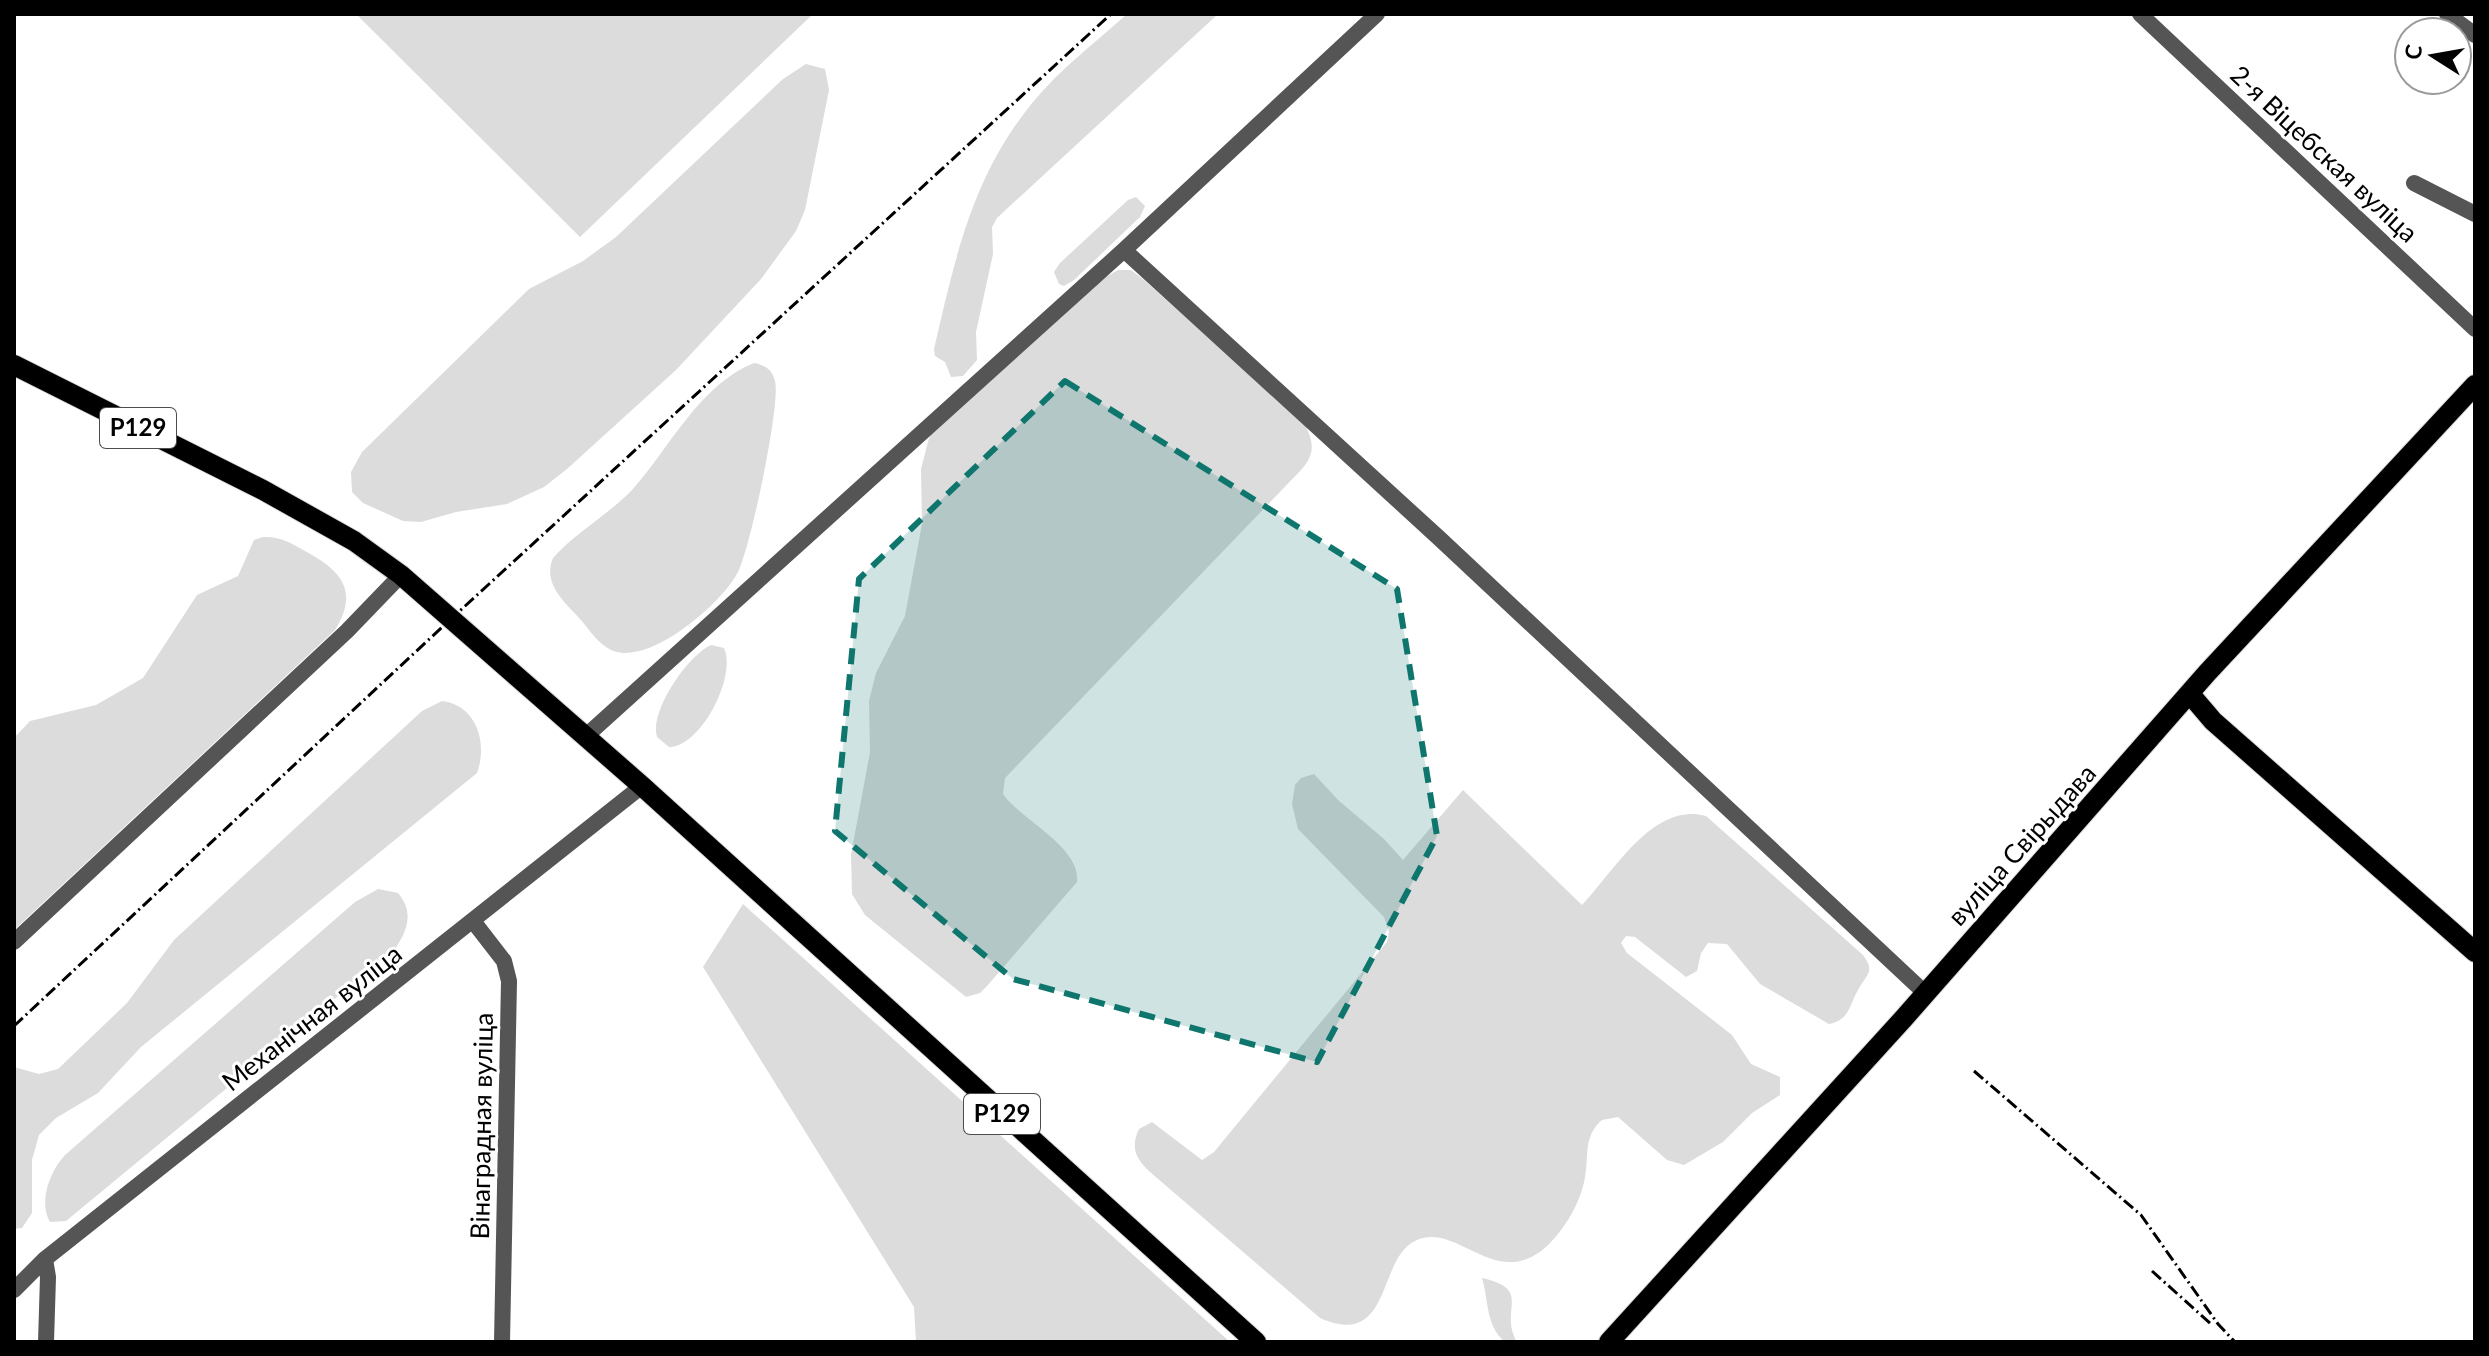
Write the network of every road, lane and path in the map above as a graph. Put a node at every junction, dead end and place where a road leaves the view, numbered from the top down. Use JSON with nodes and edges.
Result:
{"nodes":[{"id":1,"x":1377,"y":14,"type":"edge"},
{"id":2,"x":2140,"y":14,"type":"edge"},
{"id":3,"x":2447,"y":14,"type":"edge"},
{"id":4,"x":2475,"y":35,"type":"edge"},
{"id":5,"x":2414,"y":183,"type":"dead end"},
{"id":6,"x":2475,"y":214,"type":"edge"},
{"id":7,"x":1124,"y":250,"type":"junction"},
{"id":8,"x":2475,"y":329,"type":"edge"},
{"id":9,"x":14,"y":365,"type":"edge"},
{"id":10,"x":2475,"y":385,"type":"edge"},
{"id":11,"x":401,"y":575,"type":"junction"},
{"id":12,"x":2190,"y":694,"type":"junction"},
{"id":13,"x":586,"y":736,"type":"junction"},
{"id":14,"x":642,"y":786,"type":"junction"},
{"id":15,"x":473,"y":921,"type":"junction"},
{"id":16,"x":14,"y":942,"type":"edge"},
{"id":17,"x":2475,"y":952,"type":"edge"},
{"id":18,"x":1925,"y":993,"type":"junction"},
{"id":19,"x":45,"y":1259,"type":"junction"},
{"id":20,"x":14,"y":1290,"type":"edge"},
{"id":21,"x":46,"y":1342,"type":"edge"},
{"id":22,"x":502,"y":1342,"type":"edge"},
{"id":23,"x":1256,"y":1342,"type":"edge"},
{"id":24,"x":1609,"y":1342,"type":"edge"}],
"edges":[{"from":1,"to":7,"type":"street"},
{"from":2,"to":8,"type":"street","name":"2-я Віцебская вуліца"},
{"from":3,"to":4,"type":"street"},
{"from":5,"to":6,"type":"street","name":"2-я Віцебская вуліца"},
{"from":7,"to":13,"type":"street"},
{"from":7,"to":18,"type":"street"},
{"from":9,"to":11,"type":"main road","number":"Р129"},
{"from":10,"to":12,"type":"main road","name":"вуліца Свірыдава"},
{"from":11,"to":13,"type":"main road","number":"Р129"},
{"from":11,"to":16,"type":"street"},
{"from":12,"to":17,"type":"main road"},
{"from":12,"to":18,"type":"main road","name":"вуліца Свірыдава"},
{"from":13,"to":14,"type":"main road","number":"Р129"},
{"from":14,"to":15,"type":"street","name":"Механічная вуліца"},
{"from":14,"to":23,"type":"main road","number":"Р129"},
{"from":15,"to":19,"type":"street","name":"Механічная вуліца"},
{"from":15,"to":22,"type":"street","name":"Вінаградная вуліца"},
{"from":18,"to":24,"type":"main road","name":"вуліца Свірыдава"},
{"from":19,"to":20,"type":"street","name":"Механічная вуліца"},
{"from":19,"to":21,"type":"street"}]}
